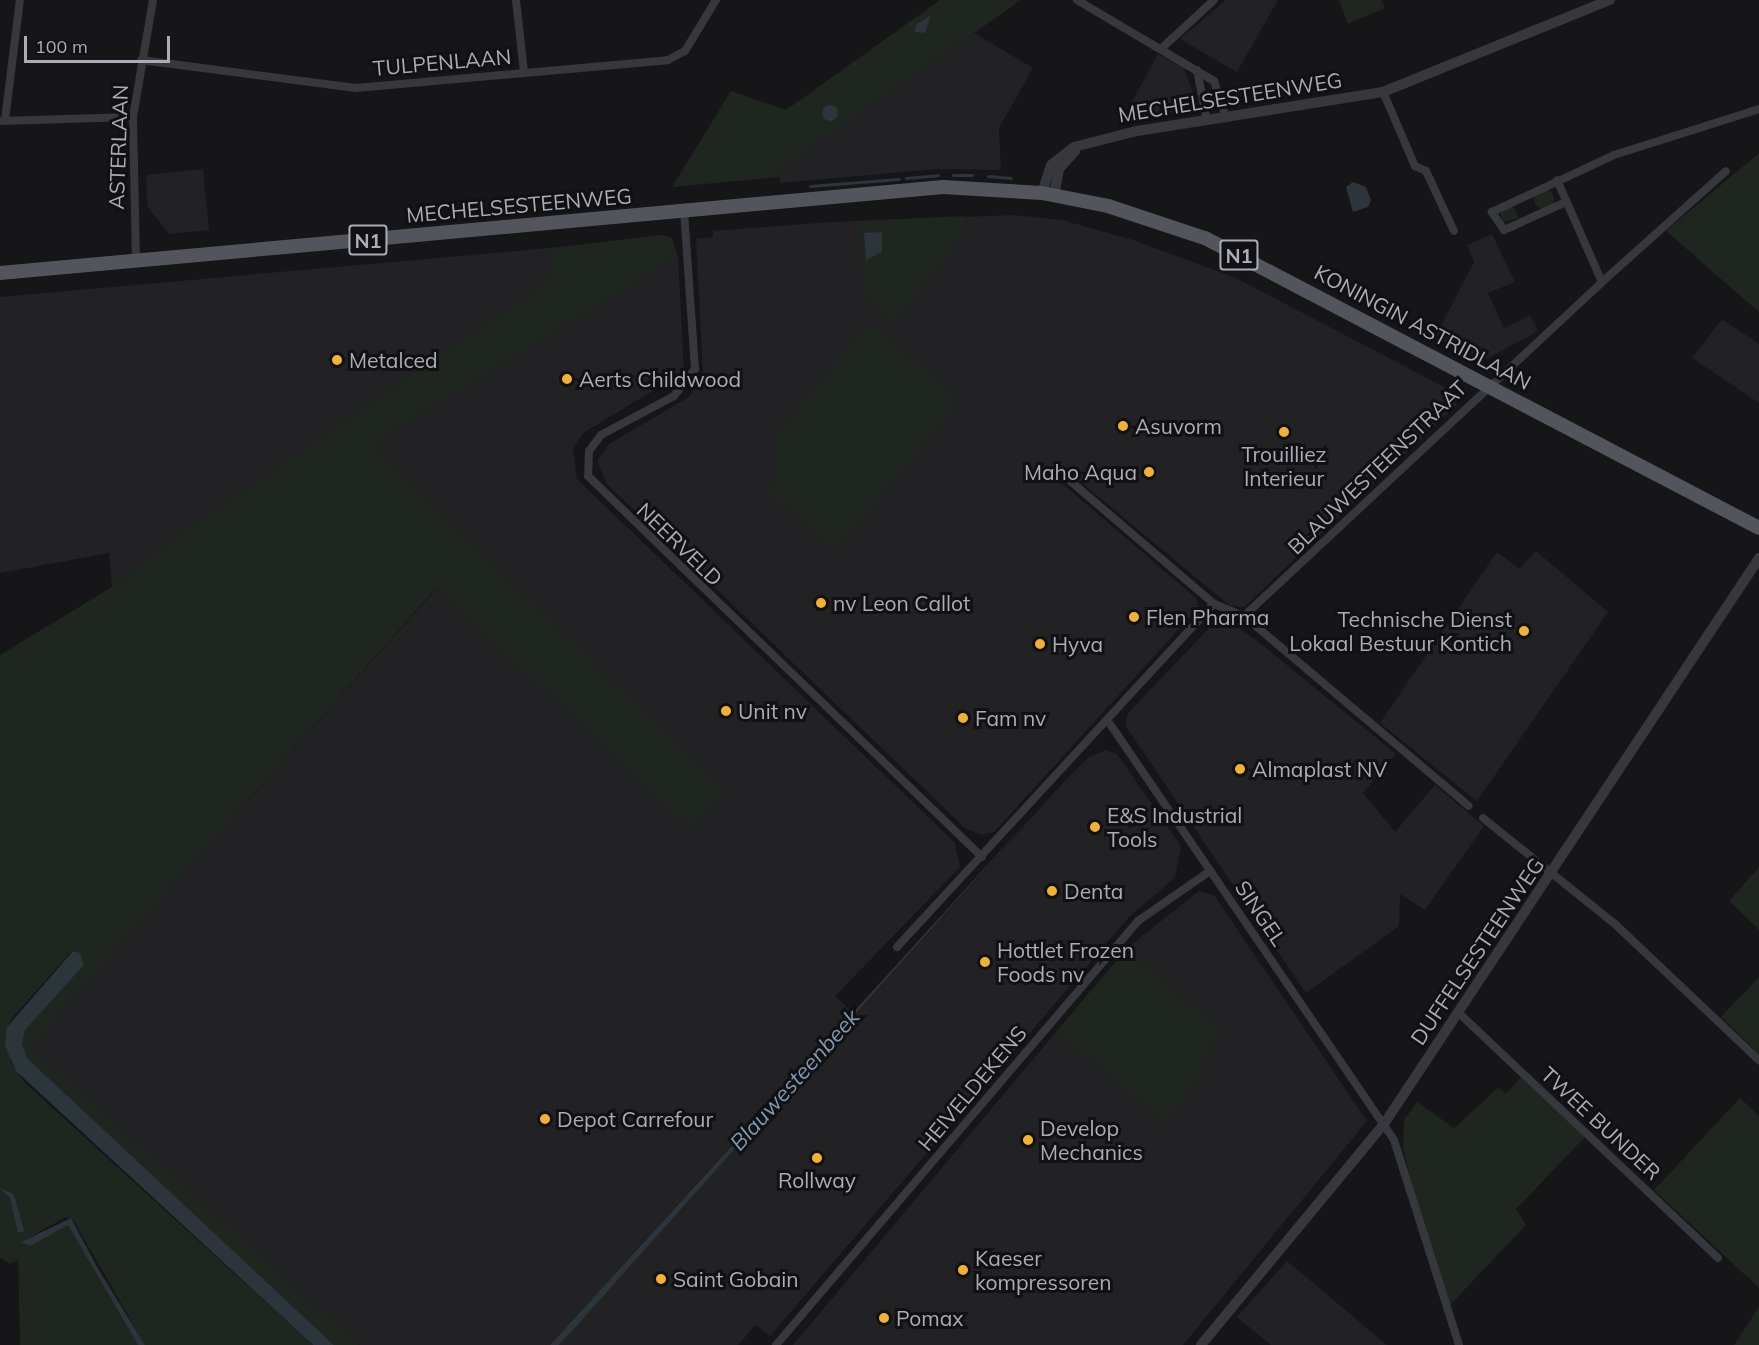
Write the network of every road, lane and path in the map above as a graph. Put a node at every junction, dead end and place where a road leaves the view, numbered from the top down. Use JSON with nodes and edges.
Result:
{"nodes":[{"id":1,"x":21,"y":0,"type":"edge"},
{"id":2,"x":153,"y":0,"type":"edge"},
{"id":3,"x":516,"y":0,"type":"edge"},
{"id":4,"x":716,"y":0,"type":"edge"},
{"id":5,"x":1077,"y":0,"type":"edge"},
{"id":6,"x":1214,"y":0,"type":"edge"},
{"id":7,"x":1610,"y":0,"type":"edge"},
{"id":8,"x":1162,"y":47,"type":"junction"},
{"id":9,"x":141,"y":60,"type":"junction"},
{"id":10,"x":1197,"y":70,"type":"junction"},
{"id":11,"x":524,"y":73,"type":"junction"},
{"id":12,"x":1383,"y":92,"type":"junction"},
{"id":13,"x":1759,"y":109,"type":"edge"},
{"id":14,"x":133,"y":117,"type":"junction"},
{"id":15,"x":1226,"y":118,"type":"junction"},
{"id":16,"x":3,"y":120,"type":"edge"},
{"id":17,"x":1207,"y":121,"type":"junction"},
{"id":18,"x":1726,"y":171,"type":"dead end"},
{"id":19,"x":1557,"y":180,"type":"junction"},
{"id":20,"x":1048,"y":194,"type":"junction"},
{"id":21,"x":1566,"y":202,"type":"junction"},
{"id":22,"x":684,"y":211,"type":"junction"},
{"id":23,"x":1454,"y":231,"type":"dead end"},
{"id":24,"x":136,"y":261,"type":"junction"},
{"id":25,"x":0,"y":273,"type":"edge"},
{"id":26,"x":1602,"y":282,"type":"junction"},
{"id":27,"x":1489,"y":385,"type":"junction"},
{"id":28,"x":1055,"y":468,"type":"dead end"},
{"id":29,"x":1759,"y":528,"type":"edge"},
{"id":30,"x":1759,"y":558,"type":"edge"},
{"id":31,"x":1214,"y":604,"type":"junction"},
{"id":32,"x":1245,"y":616,"type":"junction"},
{"id":33,"x":1108,"y":722,"type":"junction"},
{"id":34,"x":1469,"y":806,"type":"dead end"},
{"id":35,"x":1483,"y":818,"type":"dead end"},
{"id":36,"x":982,"y":857,"type":"junction"},
{"id":37,"x":1210,"y":871,"type":"junction"},
{"id":38,"x":1551,"y":874,"type":"junction"},
{"id":39,"x":897,"y":947,"type":"dead end"},
{"id":40,"x":1460,"y":1014,"type":"junction"},
{"id":41,"x":1759,"y":1060,"type":"edge"},
{"id":42,"x":1384,"y":1124,"type":"junction"},
{"id":43,"x":1718,"y":1258,"type":"dead end"},
{"id":44,"x":776,"y":1345,"type":"edge"},
{"id":45,"x":1201,"y":1345,"type":"edge"},
{"id":46,"x":1459,"y":1345,"type":"edge"}],
"edges":[{"from":1,"to":16,"type":"street"},
{"from":2,"to":9,"type":"street","name":"ASTERLAAN"},
{"from":3,"to":11,"type":"street"},
{"from":4,"to":11,"type":"street","name":"TULPENLAAN"},
{"from":5,"to":8,"type":"street"},
{"from":6,"to":8,"type":"street"},
{"from":7,"to":12,"type":"street","name":"MECHELSESTEENWEG"},
{"from":8,"to":10,"type":"street"},
{"from":9,"to":11,"type":"street","name":"TULPENLAAN"},
{"from":9,"to":14,"type":"street","name":"ASTERLAAN"},
{"from":10,"to":15,"type":"street"},
{"from":10,"to":17,"type":"street"},
{"from":12,"to":15,"type":"street","name":"MECHELSESTEENWEG"},
{"from":12,"to":23,"type":"street"},
{"from":13,"to":19,"type":"street"},
{"from":14,"to":16,"type":"street"},
{"from":14,"to":24,"type":"street","name":"ASTERLAAN"},
{"from":15,"to":17,"type":"street","name":"MECHELSESTEENWEG"},
{"from":17,"to":20,"type":"street","name":"MECHELSESTEENWEG"},
{"from":18,"to":26,"type":"street","name":"BLAUWESTEENSTRAAT"},
{"from":19,"to":21,"type":"street"},
{"from":19,"to":21,"type":"street"},
{"from":20,"to":22,"type":"main road","name":"MECHELSESTEENWEG","number":"N1"},
{"from":20,"to":27,"type":"main road","name":"KONINGIN ASTRIDLAAN","number":"N1"},
{"from":21,"to":26,"type":"street"},
{"from":22,"to":24,"type":"main road","name":"MECHELSESTEENWEG","number":"N1"},
{"from":22,"to":36,"type":"street","name":"NEERVELD"},
{"from":24,"to":25,"type":"main road","name":"MECHELSESTEENWEG","number":"N1"},
{"from":26,"to":27,"type":"street","name":"BLAUWESTEENSTRAAT"},
{"from":27,"to":29,"type":"main road","name":"KONINGIN ASTRIDLAAN","number":"N1"},
{"from":27,"to":32,"type":"street","name":"BLAUWESTEENSTRAAT"},
{"from":28,"to":31,"type":"street"},
{"from":30,"to":38,"type":"street","name":"DUFFELSESTEENWEG"},
{"from":31,"to":32,"type":"street"},
{"from":31,"to":33,"type":"street"},
{"from":32,"to":34,"type":"street"},
{"from":33,"to":36,"type":"street"},
{"from":33,"to":37,"type":"street","name":"SINGEL"},
{"from":35,"to":38,"type":"street"},
{"from":36,"to":39,"type":"street"},
{"from":37,"to":42,"type":"street","name":"SINGEL"},
{"from":37,"to":44,"type":"street","name":"HEIVELDEKENS"},
{"from":38,"to":40,"type":"street","name":"DUFFELSESTEENWEG"},
{"from":38,"to":41,"type":"street"},
{"from":40,"to":42,"type":"street","name":"DUFFELSESTEENWEG"},
{"from":40,"to":43,"type":"street","name":"TWEE BUNDER"},
{"from":42,"to":45,"type":"street","name":"DUFFELSESTEENWEG"},
{"from":42,"to":46,"type":"street","name":"SINGEL"}]}
